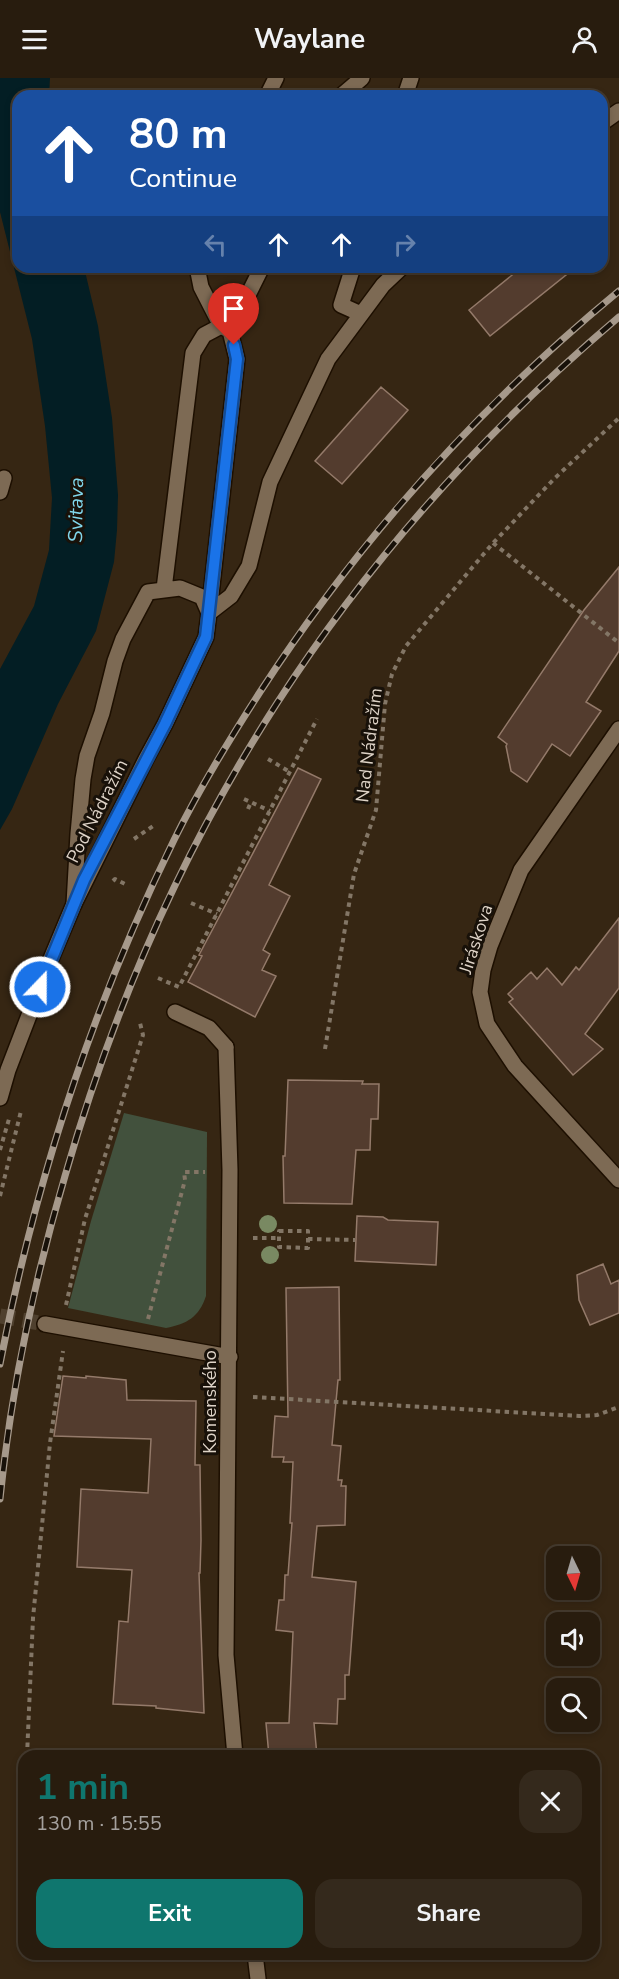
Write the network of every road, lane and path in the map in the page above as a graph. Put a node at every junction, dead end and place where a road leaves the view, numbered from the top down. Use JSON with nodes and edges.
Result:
{"nodes":[{"id":1,"x":362,"y":78,"type":"edge"},
{"id":2,"x":347,"y":90,"type":"edge"},
{"id":3,"x":198,"y":273,"type":"edge"},
{"id":4,"x":258,"y":273,"type":"edge"},
{"id":5,"x":351,"y":273,"type":"edge"},
{"id":6,"x":396,"y":273,"type":"edge"},
{"id":7,"x":361,"y":314,"type":"junction"},
{"id":8,"x":225,"y":329,"type":"junction"},
{"id":9,"x":619,"y":418,"type":"edge"},
{"id":10,"x":493,"y":543,"type":"junction"},
{"id":11,"x":164,"y":588,"type":"junction"},
{"id":12,"x":209,"y":613,"type":"junction"},
{"id":13,"x":619,"y":643,"type":"edge"},
{"id":14,"x":317,"y":719,"type":"dead end"},
{"id":15,"x":619,"y":729,"type":"edge"},
{"id":16,"x":268,"y":759,"type":"dead end"},
{"id":17,"x":290,"y":771,"type":"junction"},
{"id":18,"x":244,"y":799,"type":"dead end"},
{"id":19,"x":251,"y":802,"type":"junction"},
{"id":20,"x":248,"y":809,"type":"dead end"},
{"id":21,"x":270,"y":811,"type":"junction"},
{"id":22,"x":125,"y":884,"type":"dead end"},
{"id":23,"x":110,"y":887,"type":"dead end"},
{"id":24,"x":190,"y":903,"type":"dead end"},
{"id":25,"x":74,"y":904,"type":"junction"},
{"id":26,"x":217,"y":914,"type":"junction"},
{"id":27,"x":158,"y":978,"type":"dead end"},
{"id":28,"x":175,"y":1012,"type":"dead end"},
{"id":29,"x":140,"y":1023,"type":"dead end"},
{"id":30,"x":325,"y":1049,"type":"dead end"},
{"id":31,"x":0,"y":1098,"type":"edge"},
{"id":32,"x":22,"y":1107,"type":"dead end"},
{"id":33,"x":195,"y":1173,"type":"dead end"},
{"id":34,"x":619,"y":1180,"type":"edge"},
{"id":35,"x":0,"y":1196,"type":"edge"},
{"id":36,"x":243,"y":1238,"type":"dead end"},
{"id":37,"x":279,"y":1238,"type":"junction"},
{"id":38,"x":308,"y":1239,"type":"junction"},
{"id":39,"x":355,"y":1240,"type":"dead end"},
{"id":40,"x":148,"y":1320,"type":"dead end"},
{"id":41,"x":45,"y":1324,"type":"tunnel mouth"},
{"id":42,"x":67,"y":1328,"type":"junction"},
{"id":43,"x":230,"y":1357,"type":"junction"},
{"id":44,"x":242,"y":1396,"type":"dead end"},
{"id":45,"x":619,"y":1407,"type":"edge"},
{"id":46,"x":27,"y":1750,"type":"edge"},
{"id":47,"x":234,"y":1750,"type":"edge"},
{"id":48,"x":256,"y":1960,"type":"edge"},
{"id":49,"x":258,"y":1979,"type":"edge"}],
"edges":[{"from":1,"to":2,"type":"street"},
{"from":3,"to":8,"type":"street","name":"Pod Nádražím"},
{"from":4,"to":8,"type":"street"},
{"from":5,"to":7,"type":"street"},
{"from":6,"to":7,"type":"street"},
{"from":7,"to":12,"type":"street"},
{"from":8,"to":11,"type":"street"},
{"from":8,"to":12,"type":"street","name":"Pod Nádražím"},
{"from":9,"to":10,"type":"path","name":"Nad Nádražím"},
{"from":10,"to":13,"type":"path"},
{"from":10,"to":30,"type":"path","name":"Nad Nádražím"},
{"from":11,"to":12,"type":"street"},
{"from":11,"to":25,"type":"street"},
{"from":12,"to":25,"type":"street","name":"Pod Nádražím"},
{"from":14,"to":17,"type":"path"},
{"from":15,"to":34,"type":"street","name":"Jiráskova"},
{"from":16,"to":17,"type":"path"},
{"from":17,"to":21,"type":"path"},
{"from":18,"to":19,"type":"path"},
{"from":19,"to":20,"type":"path"},
{"from":19,"to":21,"type":"path"},
{"from":21,"to":26,"type":"path"},
{"from":22,"to":23,"type":"path"},
{"from":24,"to":26,"type":"path"},
{"from":25,"to":31,"type":"street","name":"Pod Nádražím"},
{"from":26,"to":27,"type":"path"},
{"from":28,"to":43,"type":"street","name":"Komenského"},
{"from":29,"to":42,"type":"path"},
{"from":32,"to":35,"type":"path"},
{"from":33,"to":40,"type":"path"},
{"from":36,"to":37,"type":"path"},
{"from":37,"to":38,"type":"path"},
{"from":37,"to":38,"type":"path"},
{"from":38,"to":39,"type":"path"},
{"from":41,"to":42,"type":"street"},
{"from":42,"to":43,"type":"street"},
{"from":42,"to":46,"type":"path"},
{"from":43,"to":47,"type":"street","name":"Komenského"},
{"from":44,"to":45,"type":"path"},
{"from":48,"to":49,"type":"street"}]}
